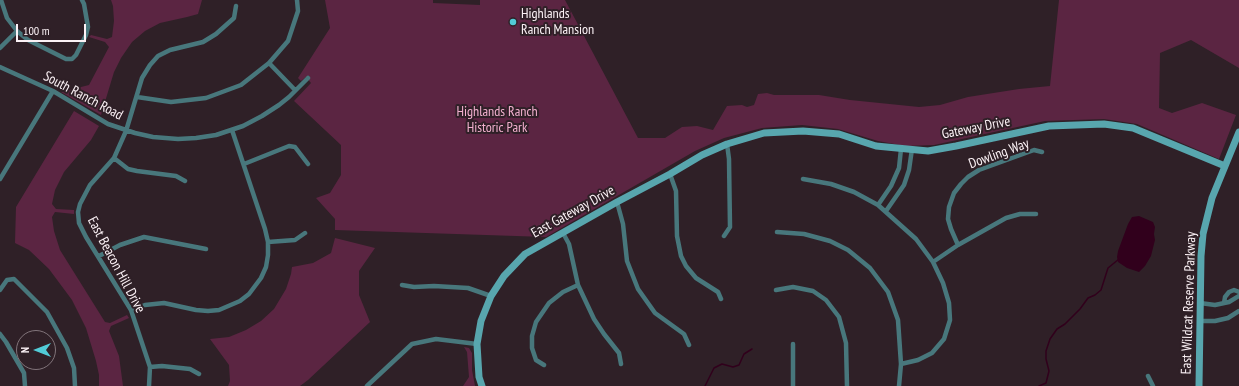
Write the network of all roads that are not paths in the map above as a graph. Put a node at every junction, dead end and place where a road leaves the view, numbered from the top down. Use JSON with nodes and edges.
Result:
{"nodes":[{"id":1,"x":1,"y":0,"type":"edge"},
{"id":2,"x":82,"y":0,"type":"edge"},
{"id":3,"x":297,"y":0,"type":"edge"},
{"id":4,"x":236,"y":6,"type":"dead end"},
{"id":5,"x":1,"y":7,"type":"edge"},
{"id":6,"x":17,"y":31,"type":"junction"},
{"id":7,"x":0,"y":48,"type":"edge"},
{"id":8,"x":269,"y":63,"type":"junction"},
{"id":9,"x":0,"y":67,"type":"edge"},
{"id":10,"x":308,"y":78,"type":"dead end"},
{"id":11,"x":295,"y":90,"type":"junction"},
{"id":12,"x":52,"y":91,"type":"junction"},
{"id":13,"x":137,"y":97,"type":"junction"},
{"id":14,"x":232,"y":130,"type":"junction"},
{"id":15,"x":126,"y":131,"type":"junction"},
{"id":16,"x":1239,"y":132,"type":"edge"},
{"id":17,"x":727,"y":144,"type":"junction"},
{"id":18,"x":901,"y":149,"type":"junction"},
{"id":19,"x":912,"y":149,"type":"junction"},
{"id":20,"x":1042,"y":152,"type":"dead end"},
{"id":21,"x":114,"y":158,"type":"junction"},
{"id":22,"x":244,"y":164,"type":"junction"},
{"id":23,"x":308,"y":164,"type":"dead end"},
{"id":24,"x":1225,"y":166,"type":"junction"},
{"id":25,"x":670,"y":174,"type":"junction"},
{"id":26,"x":804,"y":178,"type":"dead end"},
{"id":27,"x":0,"y":180,"type":"edge"},
{"id":28,"x":185,"y":181,"type":"dead end"},
{"id":29,"x":617,"y":202,"type":"junction"},
{"id":30,"x":878,"y":205,"type":"junction"},
{"id":31,"x":886,"y":212,"type":"junction"},
{"id":32,"x":1036,"y":214,"type":"dead end"},
{"id":33,"x":777,"y":232,"type":"dead end"},
{"id":34,"x":305,"y":233,"type":"dead end"},
{"id":35,"x":563,"y":233,"type":"junction"},
{"id":36,"x":724,"y":236,"type":"dead end"},
{"id":37,"x":268,"y":242,"type":"junction"},
{"id":38,"x":958,"y":245,"type":"junction"},
{"id":39,"x":206,"y":249,"type":"dead end"},
{"id":40,"x":99,"y":256,"type":"junction"},
{"id":41,"x":933,"y":262,"type":"junction"},
{"id":42,"x":402,"y":285,"type":"dead end"},
{"id":43,"x":578,"y":285,"type":"junction"},
{"id":44,"x":0,"y":290,"type":"edge"},
{"id":45,"x":776,"y":290,"type":"dead end"},
{"id":46,"x":1239,"y":292,"type":"edge"},
{"id":47,"x":491,"y":296,"type":"junction"},
{"id":48,"x":1239,"y":296,"type":"edge"},
{"id":49,"x":721,"y":299,"type":"dead end"},
{"id":50,"x":1200,"y":303,"type":"junction"},
{"id":51,"x":1224,"y":303,"type":"junction"},
{"id":52,"x":131,"y":310,"type":"junction"},
{"id":53,"x":1239,"y":311,"type":"edge"},
{"id":54,"x":1200,"y":322,"type":"junction"},
{"id":55,"x":0,"y":334,"type":"edge"},
{"id":56,"x":477,"y":344,"type":"junction"},
{"id":57,"x":793,"y":344,"type":"dead end"},
{"id":58,"x":689,"y":345,"type":"dead end"},
{"id":59,"x":621,"y":364,"type":"dead end"},
{"id":60,"x":901,"y":364,"type":"junction"},
{"id":61,"x":544,"y":365,"type":"dead end"},
{"id":62,"x":150,"y":367,"type":"junction"},
{"id":63,"x":199,"y":374,"type":"dead end"},
{"id":64,"x":1148,"y":376,"type":"dead end"},
{"id":65,"x":25,"y":386,"type":"edge"},
{"id":66,"x":75,"y":386,"type":"edge"},
{"id":67,"x":149,"y":386,"type":"edge"},
{"id":68,"x":367,"y":386,"type":"edge"},
{"id":69,"x":482,"y":386,"type":"edge"},
{"id":70,"x":792,"y":386,"type":"edge"},
{"id":71,"x":847,"y":386,"type":"edge"},
{"id":72,"x":899,"y":386,"type":"edge"},
{"id":73,"x":1153,"y":386,"type":"edge"},
{"id":74,"x":1199,"y":386,"type":"edge"}],
"edges":[{"from":1,"to":5,"type":"street"},
{"from":2,"to":6,"type":"street"},
{"from":3,"to":8,"type":"street"},
{"from":4,"to":13,"type":"street","name":"East Beacon Hill Drive"},
{"from":5,"to":6,"type":"street"},
{"from":6,"to":7,"type":"street"},
{"from":8,"to":11,"type":"street"},
{"from":8,"to":13,"type":"street"},
{"from":9,"to":12,"type":"street","name":"South Ranch Road"},
{"from":10,"to":11,"type":"street","name":"South Ranch Road"},
{"from":11,"to":14,"type":"street","name":"South Ranch Road"},
{"from":12,"to":15,"type":"street","name":"South Ranch Road"},
{"from":12,"to":27,"type":"street"},
{"from":13,"to":15,"type":"street","name":"East Beacon Hill Drive"},
{"from":14,"to":15,"type":"street","name":"South Ranch Road"},
{"from":14,"to":22,"type":"street"},
{"from":15,"to":21,"type":"street","name":"East Beacon Hill Drive"},
{"from":16,"to":24,"type":"street","name":"East Wildcat Reserve Parkway"},
{"from":17,"to":18,"type":"street","name":"Gateway Drive"},
{"from":17,"to":25,"type":"street","name":"East Gateway Drive"},
{"from":17,"to":36,"type":"street"},
{"from":18,"to":19,"type":"street","name":"Gateway Drive"},
{"from":18,"to":30,"type":"street"},
{"from":19,"to":24,"type":"street","name":"Gateway Drive"},
{"from":19,"to":31,"type":"street"},
{"from":20,"to":38,"type":"street","name":"Dowling Way"},
{"from":21,"to":28,"type":"street"},
{"from":21,"to":40,"type":"street","name":"East Beacon Hill Drive"},
{"from":22,"to":23,"type":"street"},
{"from":22,"to":37,"type":"street"},
{"from":24,"to":50,"type":"street","name":"East Wildcat Reserve Parkway"},
{"from":25,"to":29,"type":"street","name":"East Gateway Drive"},
{"from":25,"to":49,"type":"street"},
{"from":26,"to":30,"type":"street"},
{"from":29,"to":35,"type":"street","name":"East Gateway Drive"},
{"from":29,"to":58,"type":"street"},
{"from":30,"to":31,"type":"street"},
{"from":31,"to":41,"type":"street"},
{"from":32,"to":38,"type":"street"},
{"from":33,"to":60,"type":"street"},
{"from":34,"to":37,"type":"street"},
{"from":35,"to":43,"type":"street"},
{"from":35,"to":47,"type":"street","name":"East Gateway Drive"},
{"from":37,"to":52,"type":"street"},
{"from":38,"to":41,"type":"street"},
{"from":39,"to":40,"type":"street"},
{"from":40,"to":52,"type":"street","name":"East Beacon Hill Drive"},
{"from":41,"to":60,"type":"street"},
{"from":42,"to":47,"type":"street"},
{"from":43,"to":59,"type":"street"},
{"from":43,"to":61,"type":"street"},
{"from":44,"to":66,"type":"street"},
{"from":45,"to":71,"type":"street"},
{"from":46,"to":51,"type":"street"},
{"from":47,"to":56,"type":"street","name":"East Gateway Drive"},
{"from":48,"to":51,"type":"street"},
{"from":50,"to":51,"type":"street"},
{"from":50,"to":54,"type":"street","name":"East Wildcat Reserve Parkway"},
{"from":52,"to":62,"type":"street","name":"East Beacon Hill Drive"},
{"from":53,"to":54,"type":"street"},
{"from":54,"to":74,"type":"street","name":"East Wildcat Reserve Parkway"},
{"from":55,"to":65,"type":"street"},
{"from":56,"to":68,"type":"street"},
{"from":56,"to":69,"type":"street"},
{"from":57,"to":70,"type":"street"},
{"from":60,"to":72,"type":"street"},
{"from":62,"to":63,"type":"street"},
{"from":62,"to":67,"type":"street","name":"East Beacon Hill Drive"},
{"from":64,"to":73,"type":"street"}]}
